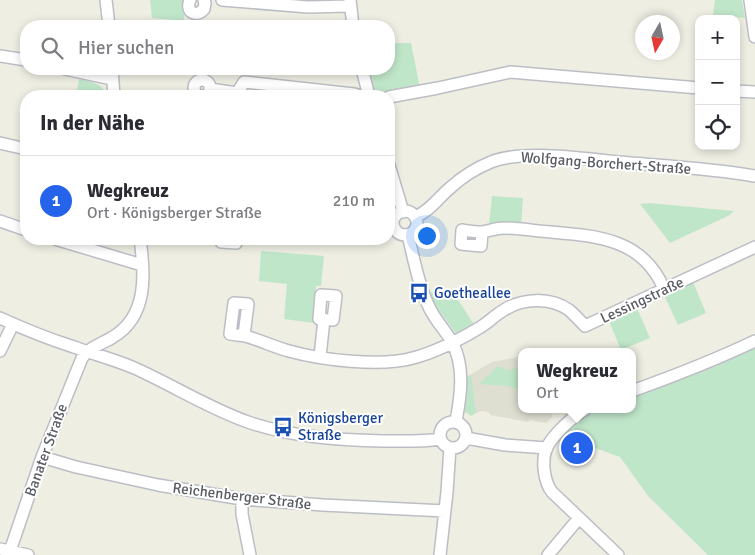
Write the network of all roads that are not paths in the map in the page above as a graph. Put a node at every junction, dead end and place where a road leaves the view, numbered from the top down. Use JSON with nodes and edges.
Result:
{"nodes":[{"id":1,"x":106,"y":0,"type":"edge"},
{"id":2,"x":190,"y":0,"type":"edge"},
{"id":3,"x":222,"y":0,"type":"edge"},
{"id":4,"x":750,"y":0,"type":"edge"},
{"id":5,"x":207,"y":1,"type":"edge"},
{"id":6,"x":352,"y":2,"type":"edge"},
{"id":7,"x":109,"y":20,"type":"edge"},
{"id":8,"x":353,"y":20,"type":"edge"},
{"id":9,"x":755,"y":37,"type":"edge"},
{"id":10,"x":0,"y":56,"type":"edge"},
{"id":11,"x":20,"y":59,"type":"edge"},
{"id":12,"x":112,"y":75,"type":"edge"},
{"id":13,"x":364,"y":75,"type":"edge"},
{"id":14,"x":695,"y":88,"type":"edge"},
{"id":15,"x":113,"y":90,"type":"edge"},
{"id":16,"x":238,"y":90,"type":"edge"},
{"id":17,"x":317,"y":90,"type":"edge"},
{"id":18,"x":367,"y":90,"type":"edge"},
{"id":19,"x":740,"y":91,"type":"edge"},
{"id":20,"x":755,"y":92,"type":"edge"},
{"id":21,"x":395,"y":96,"type":"edge"},
{"id":22,"x":0,"y":142,"type":"edge"},
{"id":23,"x":20,"y":147,"type":"edge"},
{"id":24,"x":755,"y":176,"type":"edge"},
{"id":25,"x":395,"y":187,"type":"edge"},
{"id":26,"x":402,"y":212,"type":"junction"},
{"id":27,"x":415,"y":217,"type":"junction"},
{"id":28,"x":395,"y":218,"type":"edge"},
{"id":29,"x":0,"y":221,"type":"edge"},
{"id":30,"x":20,"y":228,"type":"edge"},
{"id":31,"x":395,"y":229,"type":"edge"},
{"id":32,"x":482,"y":232,"type":"dead end"},
{"id":33,"x":408,"y":235,"type":"junction"},
{"id":34,"x":75,"y":245,"type":"edge"},
{"id":35,"x":140,"y":245,"type":"edge"},
{"id":36,"x":755,"y":247,"type":"edge"},
{"id":37,"x":142,"y":265,"type":"junction"},
{"id":38,"x":664,"y":289,"type":"junction"},
{"id":39,"x":0,"y":318,"type":"edge"},
{"id":40,"x":324,"y":319,"type":"dead end"},
{"id":41,"x":13,"y":324,"type":"junction"},
{"id":42,"x":244,"y":336,"type":"dead end"},
{"id":43,"x":755,"y":341,"type":"edge"},
{"id":44,"x":452,"y":343,"type":"junction"},
{"id":45,"x":0,"y":351,"type":"edge"},
{"id":46,"x":87,"y":351,"type":"junction"},
{"id":47,"x":320,"y":357,"type":"junction"},
{"id":48,"x":636,"y":389,"type":"edge"},
{"id":49,"x":576,"y":413,"type":"edge"},
{"id":50,"x":456,"y":421,"type":"junction"},
{"id":51,"x":466,"y":438,"type":"junction"},
{"id":52,"x":440,"y":439,"type":"junction"},
{"id":53,"x":450,"y":448,"type":"junction"},
{"id":54,"x":547,"y":448,"type":"junction"},
{"id":55,"x":42,"y":457,"type":"junction"},
{"id":56,"x":242,"y":499,"type":"junction"},
{"id":57,"x":445,"y":511,"type":"junction"},
{"id":58,"x":579,"y":518,"type":"junction"},
{"id":59,"x":5,"y":550,"type":"edge"},
{"id":60,"x":28,"y":555,"type":"edge"},
{"id":61,"x":250,"y":555,"type":"edge"},
{"id":62,"x":440,"y":555,"type":"edge"},
{"id":63,"x":548,"y":555,"type":"edge"},
{"id":64,"x":618,"y":555,"type":"edge"}],
"edges":[{"from":1,"to":7,"type":"street"},
{"from":2,"to":5,"type":"street"},
{"from":3,"to":6,"type":"street"},
{"from":4,"to":9,"type":"street"},
{"from":6,"to":8,"type":"street"},
{"from":10,"to":11,"type":"street"},
{"from":12,"to":15,"type":"street"},
{"from":13,"to":18,"type":"street"},
{"from":14,"to":21,"type":"street"},
{"from":16,"to":17,"type":"street"},
{"from":19,"to":20,"type":"street"},
{"from":22,"to":23,"type":"street"},
{"from":24,"to":27,"type":"street","name":"Wolfgang-Borchert-Straße"},
{"from":25,"to":26,"type":"street"},
{"from":26,"to":27,"type":"street"},
{"from":26,"to":28,"type":"street"},
{"from":27,"to":33,"type":"street"},
{"from":29,"to":30,"type":"street"},
{"from":31,"to":33,"type":"street"},
{"from":32,"to":38,"type":"street"},
{"from":33,"to":44,"type":"street"},
{"from":34,"to":37,"type":"street"},
{"from":35,"to":37,"type":"street"},
{"from":36,"to":38,"type":"street","name":"Lessingstraße"},
{"from":37,"to":46,"type":"street"},
{"from":38,"to":44,"type":"street","name":"Lessingstraße"},
{"from":39,"to":41,"type":"street"},
{"from":40,"to":47,"type":"street"},
{"from":41,"to":45,"type":"street"},
{"from":41,"to":46,"type":"street"},
{"from":42,"to":47,"type":"street"},
{"from":43,"to":48,"type":"street"},
{"from":44,"to":47,"type":"street"},
{"from":44,"to":50,"type":"street"},
{"from":46,"to":52,"type":"street"},
{"from":46,"to":55,"type":"street","name":"Banater Straße"},
{"from":49,"to":54,"type":"street"},
{"from":50,"to":51,"type":"street"},
{"from":50,"to":52,"type":"street"},
{"from":51,"to":53,"type":"street"},
{"from":51,"to":54,"type":"street"},
{"from":52,"to":53,"type":"street"},
{"from":53,"to":57,"type":"street"},
{"from":54,"to":58,"type":"street"},
{"from":55,"to":56,"type":"street","name":"Reichenberger Straße"},
{"from":55,"to":59,"type":"street","name":"Banater Straße"},
{"from":56,"to":57,"type":"street","name":"Reichenberger Straße"},
{"from":56,"to":61,"type":"street"},
{"from":57,"to":62,"type":"street"},
{"from":58,"to":63,"type":"street"},
{"from":58,"to":64,"type":"street"},
{"from":59,"to":60,"type":"street"}]}
